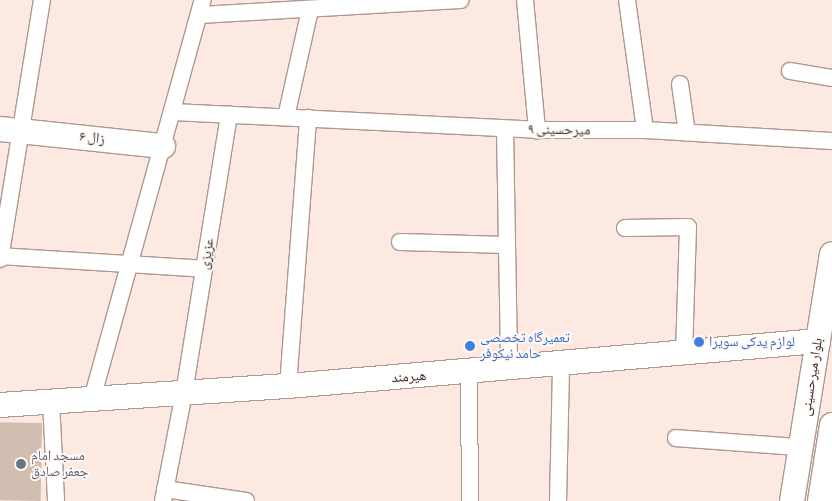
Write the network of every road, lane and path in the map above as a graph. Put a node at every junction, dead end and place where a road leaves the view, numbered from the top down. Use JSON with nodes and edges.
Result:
{"nodes":[{"id":1,"x":42,"y":0,"type":"edge"},
{"id":2,"x":460,"y":0,"type":"edge"},
{"id":3,"x":525,"y":0,"type":"edge"},
{"id":4,"x":627,"y":0,"type":"edge"},
{"id":5,"x":415,"y":2,"type":"edge"},
{"id":6,"x":201,"y":8,"type":"edge"},
{"id":7,"x":310,"y":10,"type":"junction"},
{"id":8,"x":790,"y":71,"type":"dead end"},
{"id":9,"x":832,"y":78,"type":"edge"},
{"id":10,"x":680,"y":84,"type":"dead end"},
{"id":11,"x":173,"y":112,"type":"junction"},
{"id":12,"x":230,"y":115,"type":"junction"},
{"id":13,"x":286,"y":117,"type":"junction"},
{"id":14,"x":308,"y":118,"type":"junction"},
{"id":15,"x":505,"y":128,"type":"junction"},
{"id":16,"x":10,"y":130,"type":"edge"},
{"id":17,"x":537,"y":130,"type":"junction"},
{"id":18,"x":645,"y":130,"type":"junction"},
{"id":19,"x":687,"y":133,"type":"junction"},
{"id":20,"x":832,"y":141,"type":"edge"},
{"id":21,"x":163,"y":146,"type":"junction"},
{"id":22,"x":625,"y":228,"type":"dead end"},
{"id":23,"x":400,"y":242,"type":"dead end"},
{"id":24,"x":507,"y":245,"type":"junction"},
{"id":25,"x":832,"y":254,"type":"edge"},
{"id":26,"x":0,"y":257,"type":"edge"},
{"id":27,"x":130,"y":264,"type":"junction"},
{"id":28,"x":204,"y":269,"type":"junction"},
{"id":29,"x":818,"y":341,"type":"junction"},
{"id":30,"x":684,"y":353,"type":"junction"},
{"id":31,"x":561,"y":364,"type":"junction"},
{"id":32,"x":509,"y":369,"type":"junction"},
{"id":33,"x":469,"y":372,"type":"junction"},
{"id":34,"x":288,"y":386,"type":"junction"},
{"id":35,"x":184,"y":393,"type":"junction"},
{"id":36,"x":92,"y":399,"type":"junction"},
{"id":37,"x":52,"y":401,"type":"junction"},
{"id":38,"x":0,"y":404,"type":"edge"},
{"id":39,"x":832,"y":425,"type":"edge"},
{"id":40,"x":676,"y":438,"type":"dead end"},
{"id":41,"x":800,"y":447,"type":"junction"},
{"id":42,"x":164,"y":495,"type":"edge"},
{"id":43,"x":56,"y":501,"type":"edge"},
{"id":44,"x":246,"y":501,"type":"edge"},
{"id":45,"x":470,"y":501,"type":"edge"},
{"id":46,"x":558,"y":501,"type":"edge"},
{"id":47,"x":792,"y":501,"type":"edge"},
{"id":48,"x":820,"y":501,"type":"edge"}],
"edges":[{"from":1,"to":16,"type":"street"},
{"from":2,"to":5,"type":"street"},
{"from":3,"to":17,"type":"street"},
{"from":4,"to":18,"type":"street"},
{"from":5,"to":7,"type":"street"},
{"from":6,"to":7,"type":"street"},
{"from":6,"to":11,"type":"street"},
{"from":7,"to":13,"type":"street"},
{"from":8,"to":9,"type":"street"},
{"from":10,"to":19,"type":"street"},
{"from":11,"to":12,"type":"street","name":"میرحسینی ۹"},
{"from":11,"to":21,"type":"street"},
{"from":12,"to":13,"type":"street","name":"میرحسینی ۹"},
{"from":12,"to":28,"type":"street","name":"عزیزی"},
{"from":13,"to":14,"type":"street","name":"میرحسینی ۹"},
{"from":14,"to":15,"type":"street","name":"میرحسینی ۹"},
{"from":14,"to":34,"type":"street"},
{"from":15,"to":17,"type":"street","name":"میرحسینی ۹"},
{"from":15,"to":24,"type":"street"},
{"from":16,"to":21,"type":"main road","name":"زال ۶"},
{"from":16,"to":26,"type":"street"},
{"from":17,"to":18,"type":"street","name":"میرحسینی ۹"},
{"from":18,"to":19,"type":"street","name":"میرحسینی ۹"},
{"from":19,"to":20,"type":"street","name":"میرحسینی ۹"},
{"from":21,"to":27,"type":"street"},
{"from":22,"to":30,"type":"street"},
{"from":23,"to":24,"type":"street"},
{"from":24,"to":32,"type":"street"},
{"from":25,"to":29,"type":"main road","name":"بلوار میرحسینی"},
{"from":26,"to":27,"type":"street"},
{"from":27,"to":28,"type":"street"},
{"from":27,"to":36,"type":"street"},
{"from":28,"to":35,"type":"street","name":"عزیزی"},
{"from":29,"to":30,"type":"main road","name":"هیرمند"},
{"from":29,"to":41,"type":"main road","name":"بلوار میرحسینی"},
{"from":30,"to":31,"type":"main road","name":"هیرمند"},
{"from":31,"to":32,"type":"main road","name":"هیرمند"},
{"from":31,"to":46,"type":"street"},
{"from":32,"to":33,"type":"main road","name":"هیرمند"},
{"from":33,"to":34,"type":"main road","name":"هیرمند"},
{"from":33,"to":45,"type":"street"},
{"from":34,"to":35,"type":"main road","name":"هیرمند"},
{"from":35,"to":36,"type":"main road","name":"هیرمند"},
{"from":35,"to":42,"type":"street","name":"عزیزی"},
{"from":36,"to":37,"type":"main road","name":"هیرمند"},
{"from":37,"to":38,"type":"main road","name":"هیرمند"},
{"from":37,"to":43,"type":"street"},
{"from":39,"to":48,"type":"main road","name":"بلوار میرحسینی"},
{"from":40,"to":41,"type":"street"},
{"from":41,"to":47,"type":"main road","name":"بلوار میرحسینی"},
{"from":42,"to":44,"type":"street"}]}
